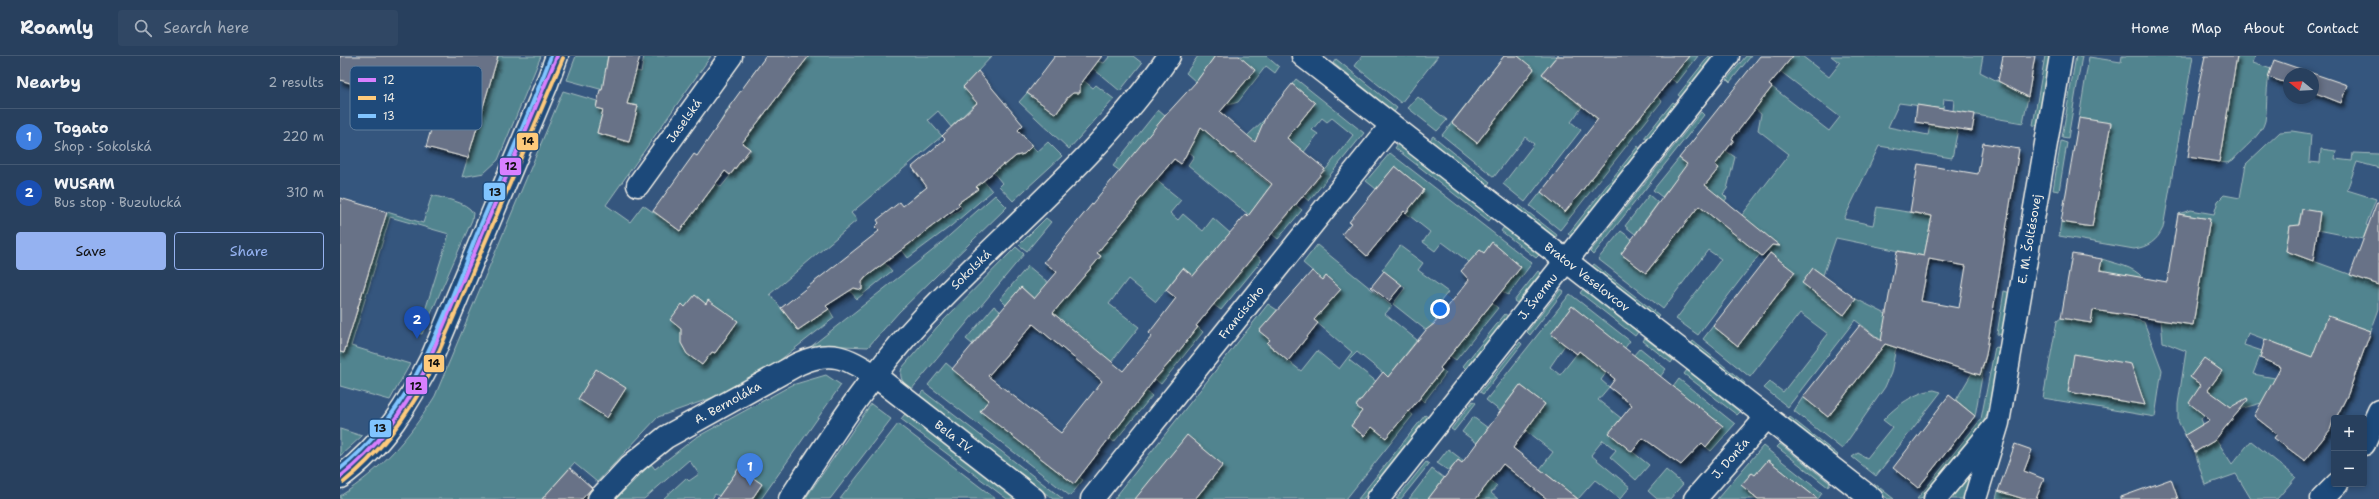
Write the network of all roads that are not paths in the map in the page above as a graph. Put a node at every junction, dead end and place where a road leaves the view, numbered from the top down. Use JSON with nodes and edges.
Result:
{"nodes":[{"id":1,"x":557,"y":56,"type":"edge"},
{"id":2,"x":731,"y":56,"type":"edge"},
{"id":3,"x":1169,"y":56,"type":"edge"},
{"id":4,"x":1303,"y":56,"type":"edge"},
{"id":5,"x":1728,"y":56,"type":"edge"},
{"id":6,"x":2061,"y":56,"type":"edge"},
{"id":7,"x":1391,"y":126,"type":"junction"},
{"id":8,"x":638,"y":185,"type":"dead end"},
{"id":9,"x":1566,"y":261,"type":"junction"},
{"id":10,"x":874,"y":376,"type":"junction"},
{"id":11,"x":2379,"y":411,"type":"edge"},
{"id":12,"x":1766,"y":417,"type":"junction"},
{"id":13,"x":1998,"y":422,"type":"junction"},
{"id":14,"x":2367,"y":437,"type":"edge"},
{"id":15,"x":340,"y":477,"type":"edge"},
{"id":16,"x":2334,"y":487,"type":"edge"},
{"id":17,"x":599,"y":499,"type":"edge"},
{"id":18,"x":790,"y":499,"type":"edge"},
{"id":19,"x":1034,"y":499,"type":"edge"},
{"id":20,"x":1092,"y":499,"type":"edge"},
{"id":21,"x":1378,"y":499,"type":"edge"},
{"id":22,"x":1695,"y":499,"type":"edge"},
{"id":23,"x":1872,"y":499,"type":"edge"},
{"id":24,"x":1935,"y":499,"type":"edge"},
{"id":25,"x":1975,"y":499,"type":"edge"},
{"id":26,"x":2322,"y":499,"type":"edge"}],
"edges":[{"from":1,"to":15,"type":"street"},
{"from":2,"to":8,"type":"street","name":"Jaselská"},
{"from":3,"to":10,"type":"street","name":"Sokolská"},
{"from":4,"to":7,"type":"street","name":"Bratov Veselovcov"},
{"from":5,"to":9,"type":"street","name":"J. Švermu"},
{"from":6,"to":13,"type":"street","name":"E. M. Šoltésovej"},
{"from":7,"to":9,"type":"street","name":"Bratov Veselovcov"},
{"from":7,"to":20,"type":"street","name":"Francisciho"},
{"from":9,"to":12,"type":"street","name":"Bratov Veselovcov"},
{"from":9,"to":21,"type":"street","name":"J. Švermu"},
{"from":10,"to":17,"type":"street","name":"A. Bernoláka"},
{"from":10,"to":18,"type":"street","name":"Sokolská"},
{"from":10,"to":19,"type":"street","name":"Bela IV."},
{"from":11,"to":14,"type":"street"},
{"from":12,"to":22,"type":"street","name":"J. Donča"},
{"from":12,"to":23,"type":"street","name":"Bratov Veselovcov"},
{"from":13,"to":24,"type":"street","name":"E. M. Šoltésovej"},
{"from":13,"to":25,"type":"street","name":"E. M. Šoltésovej"},
{"from":16,"to":26,"type":"street"}]}
